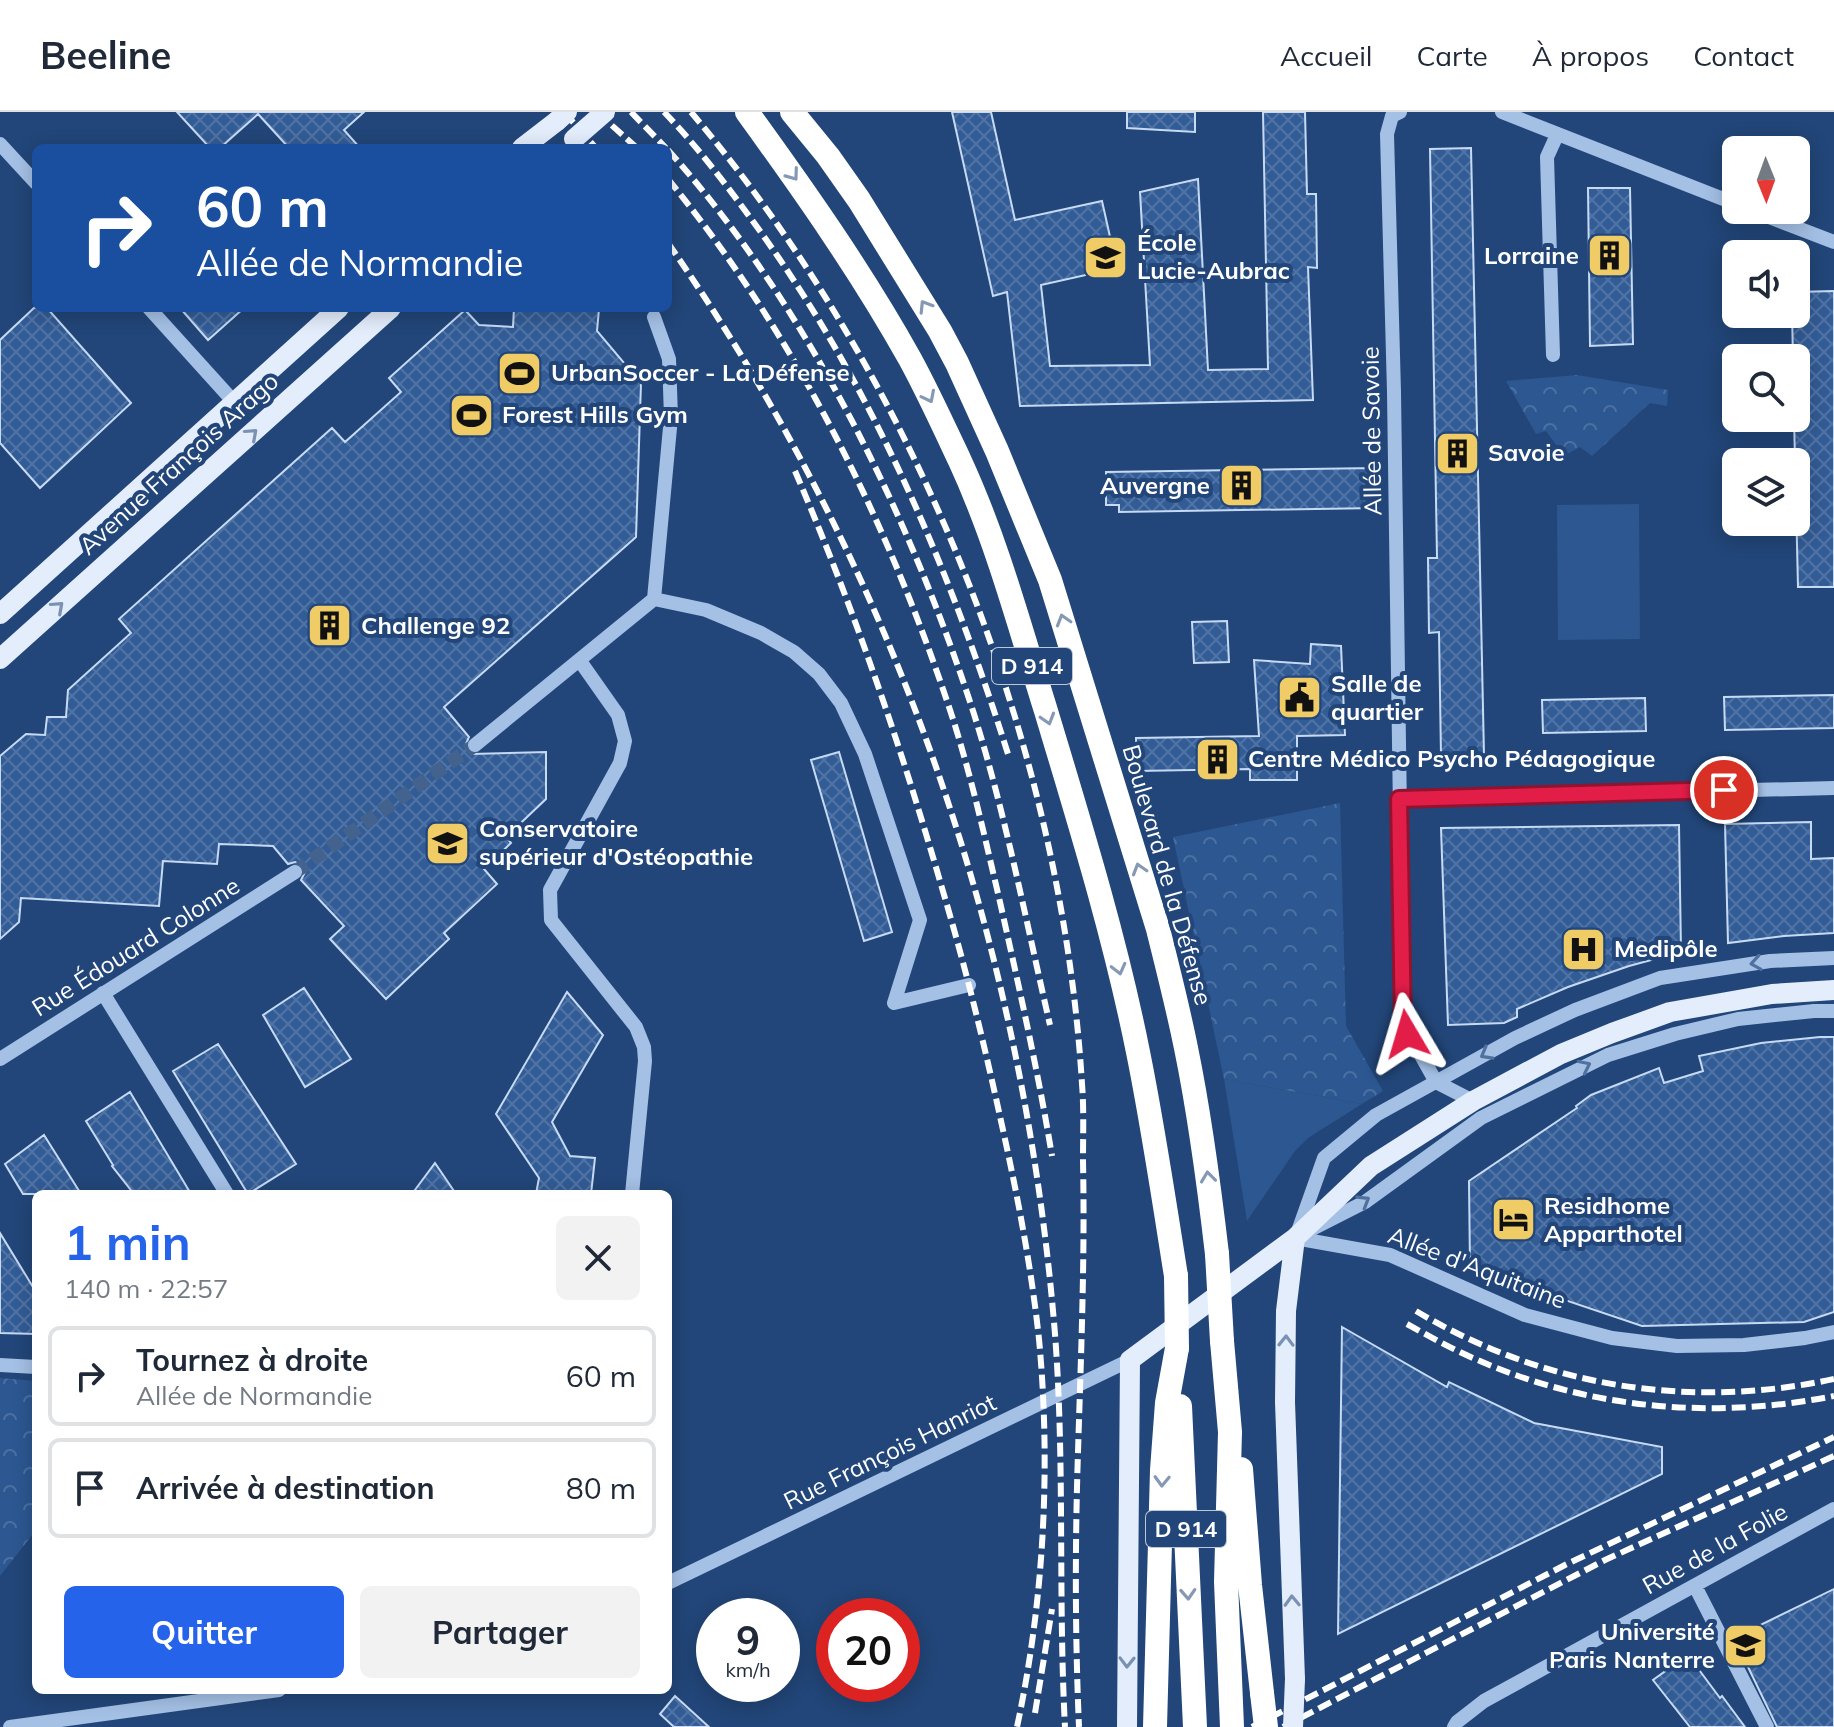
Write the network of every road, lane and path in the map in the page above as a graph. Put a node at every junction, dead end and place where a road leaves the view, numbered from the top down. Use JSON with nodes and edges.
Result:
{"nodes":[{"id":1,"x":605,"y":112,"type":"edge"},
{"id":2,"x":747,"y":112,"type":"edge"},
{"id":3,"x":792,"y":112,"type":"edge"},
{"id":4,"x":1502,"y":112,"type":"edge"},
{"id":5,"x":1396,"y":114,"type":"edge"},
{"id":6,"x":562,"y":116,"type":"edge"},
{"id":7,"x":1557,"y":135,"type":"junction"},
{"id":8,"x":569,"y":143,"type":"edge"},
{"id":9,"x":0,"y":144,"type":"edge"},
{"id":10,"x":527,"y":144,"type":"edge"},
{"id":11,"x":32,"y":179,"type":"edge"},
{"id":12,"x":1722,"y":199,"type":"edge"},
{"id":13,"x":1787,"y":224,"type":"edge"},
{"id":14,"x":1834,"y":242,"type":"edge"},
{"id":15,"x":153,"y":312,"type":"edge"},
{"id":16,"x":335,"y":312,"type":"edge"},
{"id":17,"x":387,"y":312,"type":"edge"},
{"id":18,"x":654,"y":317,"type":"dead end"},
{"id":19,"x":1553,"y":355,"type":"dead end"},
{"id":20,"x":234,"y":402,"type":"junction"},
{"id":21,"x":654,"y":599,"type":"junction"},
{"id":22,"x":0,"y":614,"type":"edge"},
{"id":23,"x":0,"y":659,"type":"edge"},
{"id":24,"x":580,"y":661,"type":"junction"},
{"id":25,"x":475,"y":745,"type":"tunnel mouth"},
{"id":26,"x":1834,"y":788,"type":"edge"},
{"id":27,"x":1399,"y":799,"type":"junction"},
{"id":28,"x":295,"y":872,"type":"tunnel mouth"},
{"id":29,"x":1834,"y":958,"type":"edge"},
{"id":30,"x":969,"y":985,"type":"dead end"},
{"id":31,"x":1834,"y":990,"type":"edge"},
{"id":32,"x":103,"y":993,"type":"junction"},
{"id":33,"x":1834,"y":1011,"type":"edge"},
{"id":34,"x":0,"y":1059,"type":"edge"},
{"id":35,"x":1436,"y":1082,"type":"junction"},
{"id":36,"x":1473,"y":1101,"type":"junction"},
{"id":37,"x":225,"y":1190,"type":"edge"},
{"id":38,"x":632,"y":1190,"type":"edge"},
{"id":39,"x":1295,"y":1238,"type":"junction"},
{"id":40,"x":1834,"y":1332,"type":"edge"},
{"id":41,"x":1177,"y":1348,"type":"junction"},
{"id":42,"x":1130,"y":1360,"type":"junction"},
{"id":43,"x":0,"y":1365,"type":"edge"},
{"id":44,"x":32,"y":1367,"type":"edge"},
{"id":45,"x":1230,"y":1432,"type":"junction"},
{"id":46,"x":1834,"y":1509,"type":"edge"},
{"id":47,"x":672,"y":1581,"type":"edge"},
{"id":48,"x":1695,"y":1586,"type":"junction"},
{"id":49,"x":250,"y":1694,"type":"edge"},
{"id":50,"x":1194,"y":1718,"type":"edge"},
{"id":51,"x":1155,"y":1721,"type":"edge"},
{"id":52,"x":1126,"y":1723,"type":"edge"},
{"id":53,"x":10,"y":1727,"type":"edge"},
{"id":54,"x":1232,"y":1727,"type":"edge"},
{"id":55,"x":1266,"y":1727,"type":"edge"},
{"id":56,"x":1293,"y":1727,"type":"edge"},
{"id":57,"x":1454,"y":1727,"type":"edge"},
{"id":58,"x":1767,"y":1727,"type":"edge"}],
"edges":[{"from":1,"to":8,"type":"main road","bridge":true},
{"from":2,"to":41,"type":"highway","number":"D 914","one_way":true,"bridge":true},
{"from":45,"to":3,"type":"highway","name":"Boulevard de la Défense","number":"D 914","one_way":true,"bridge":true},
{"from":4,"to":7,"type":"street"},
{"from":5,"to":27,"type":"street","name":"Allée de Savoie"},
{"from":6,"to":10,"type":"main road"},
{"from":7,"to":12,"type":"street"},
{"from":7,"to":19,"type":"street"},
{"from":9,"to":11,"type":"street"},
{"from":13,"to":14,"type":"street"},
{"from":15,"to":20,"type":"street"},
{"from":16,"to":20,"type":"main road","name":"Avenue François Arago"},
{"from":23,"to":17,"type":"main road","name":"Avenue François Arago","one_way":true},
{"from":18,"to":21,"type":"street"},
{"from":20,"to":22,"type":"main road","name":"Avenue François Arago"},
{"from":21,"to":24,"type":"street"},
{"from":21,"to":30,"type":"street"},
{"from":24,"to":25,"type":"street"},
{"from":24,"to":38,"type":"street"},
{"from":26,"to":27,"type":"street"},
{"from":27,"to":35,"type":"street","name":"Allée de Savoie"},
{"from":28,"to":32,"type":"street","name":"Rue Édouard Colonne"},
{"from":29,"to":35,"type":"street","one_way":true},
{"from":31,"to":36,"type":"main road"},
{"from":32,"to":34,"type":"street","name":"Rue Édouard Colonne"},
{"from":32,"to":37,"type":"street"},
{"from":39,"to":33,"type":"street","one_way":true},
{"from":35,"to":36,"type":"street"},
{"from":35,"to":39,"type":"street"},
{"from":36,"to":39,"type":"main road"},
{"from":39,"to":40,"type":"street","name":"Allée d'Aquitaine"},
{"from":39,"to":42,"type":"main road"},
{"from":56,"to":39,"type":"main road","one_way":true,"bridge":true},
{"from":41,"to":50,"type":"highway","number":"D 914","one_way":true},
{"from":41,"to":51,"type":"highway","one_way":true},
{"from":42,"to":47,"type":"street","name":"Rue François Hanriot"},
{"from":42,"to":52,"type":"main road","one_way":true},
{"from":43,"to":44,"type":"street"},
{"from":45,"to":54,"type":"highway","name":"Boulevard de la Défense","number":"D 914"},
{"from":45,"to":55,"type":"highway","bridge":true},
{"from":46,"to":48,"type":"street","name":"Rue de la Folie"},
{"from":48,"to":57,"type":"street","name":"Rue de la Folie"},
{"from":48,"to":58,"type":"street"},
{"from":49,"to":53,"type":"street"}]}
